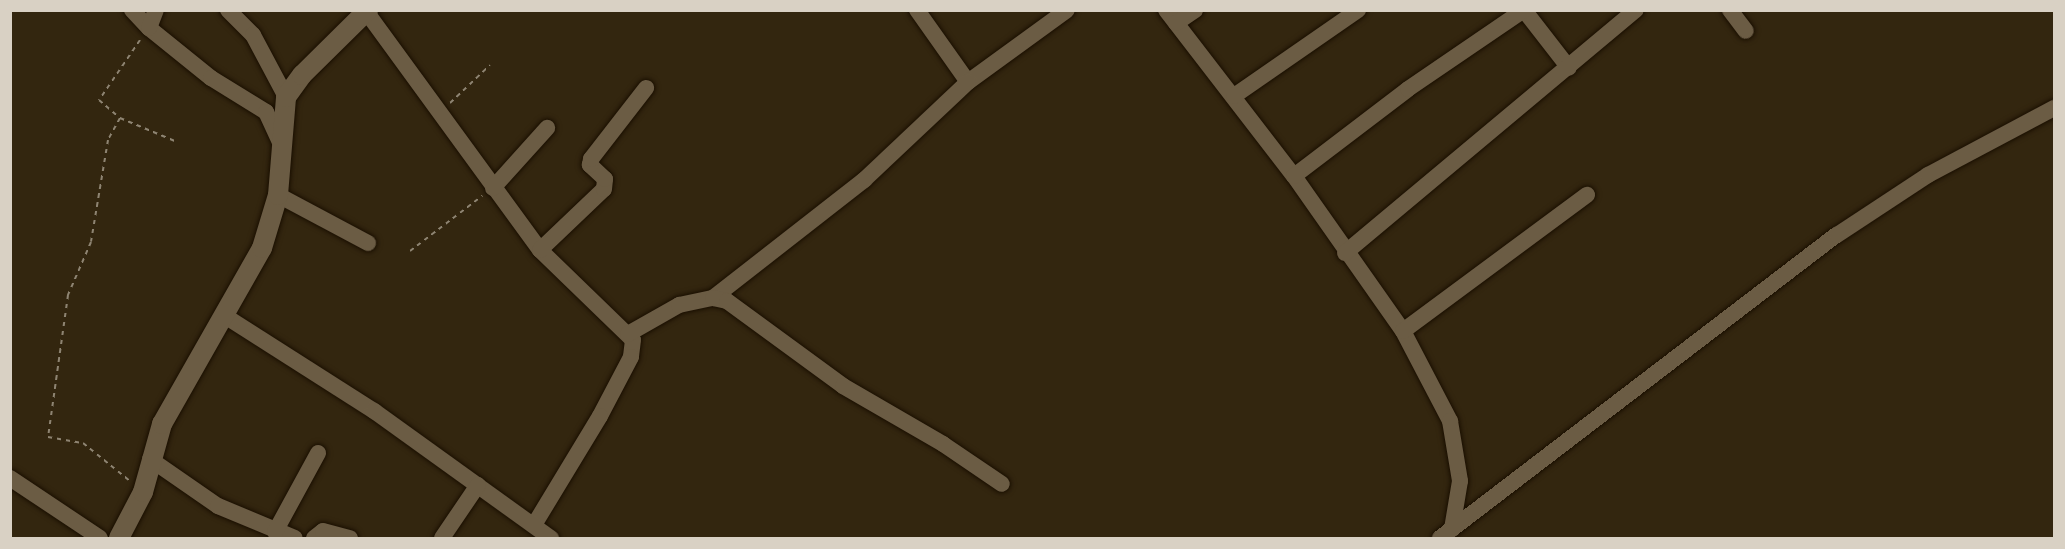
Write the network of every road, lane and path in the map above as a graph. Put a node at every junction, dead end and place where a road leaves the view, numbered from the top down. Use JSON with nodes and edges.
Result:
{"nodes":[{"id":1,"x":132,"y":10,"type":"edge"},
{"id":2,"x":156,"y":10,"type":"edge"},
{"id":3,"x":228,"y":10,"type":"edge"},
{"id":4,"x":917,"y":10,"type":"edge"},
{"id":5,"x":1068,"y":10,"type":"edge"},
{"id":6,"x":1195,"y":10,"type":"edge"},
{"id":7,"x":1358,"y":10,"type":"edge"},
{"id":8,"x":1524,"y":10,"type":"edge"},
{"id":9,"x":1636,"y":10,"type":"edge"},
{"id":10,"x":1730,"y":10,"type":"edge"},
{"id":11,"x":366,"y":11,"type":"edge"},
{"id":12,"x":1171,"y":17,"type":"edge"},
{"id":13,"x":148,"y":28,"type":"junction"},
{"id":14,"x":1746,"y":31,"type":"dead end"},
{"id":15,"x":490,"y":65,"type":"dead end"},
{"id":16,"x":1569,"y":68,"type":"junction"},
{"id":17,"x":968,"y":82,"type":"junction"},
{"id":18,"x":646,"y":88,"type":"dead end"},
{"id":19,"x":1234,"y":96,"type":"junction"},
{"id":20,"x":286,"y":97,"type":"junction"},
{"id":21,"x":2055,"y":108,"type":"edge"},
{"id":22,"x":437,"y":115,"type":"junction"},
{"id":23,"x":120,"y":117,"type":"junction"},
{"id":24,"x":547,"y":128,"type":"dead end"},
{"id":25,"x":177,"y":142,"type":"dead end"},
{"id":26,"x":284,"y":151,"type":"junction"},
{"id":27,"x":1294,"y":176,"type":"junction"},
{"id":28,"x":493,"y":188,"type":"junction"},
{"id":29,"x":278,"y":195,"type":"junction"},
{"id":30,"x":1587,"y":195,"type":"dead end"},
{"id":31,"x":368,"y":243,"type":"dead end"},
{"id":32,"x":540,"y":250,"type":"junction"},
{"id":33,"x":410,"y":251,"type":"dead end"},
{"id":34,"x":1345,"y":253,"type":"junction"},
{"id":35,"x":713,"y":298,"type":"junction"},
{"id":36,"x":225,"y":316,"type":"junction"},
{"id":37,"x":1403,"y":331,"type":"junction"},
{"id":38,"x":627,"y":334,"type":"junction"},
{"id":39,"x":318,"y":453,"type":"dead end"},
{"id":40,"x":150,"y":459,"type":"junction"},
{"id":41,"x":10,"y":478,"type":"edge"},
{"id":42,"x":1002,"y":484,"type":"dead end"},
{"id":43,"x":478,"y":485,"type":"junction"},
{"id":44,"x":143,"y":492,"type":"junction"},
{"id":45,"x":534,"y":525,"type":"junction"},
{"id":46,"x":275,"y":532,"type":"junction"},
{"id":47,"x":1446,"y":534,"type":"edge"},
{"id":48,"x":100,"y":538,"type":"edge"},
{"id":49,"x":119,"y":538,"type":"edge"},
{"id":50,"x":295,"y":538,"type":"edge"},
{"id":51,"x":314,"y":538,"type":"edge"},
{"id":52,"x":350,"y":538,"type":"edge"},
{"id":53,"x":442,"y":538,"type":"edge"},
{"id":54,"x":551,"y":538,"type":"edge"}],
"edges":[{"from":1,"to":13,"type":"street"},
{"from":2,"to":13,"type":"street"},
{"from":3,"to":20,"type":"street"},
{"from":4,"to":17,"type":"street"},
{"from":5,"to":17,"type":"street"},
{"from":6,"to":12,"type":"street"},
{"from":7,"to":19,"type":"street"},
{"from":8,"to":16,"type":"street"},
{"from":8,"to":27,"type":"street"},
{"from":9,"to":16,"type":"street"},
{"from":10,"to":14,"type":"street"},
{"from":11,"to":20,"type":"street"},
{"from":11,"to":22,"type":"street"},
{"from":12,"to":19,"type":"street"},
{"from":13,"to":23,"type":"path"},
{"from":13,"to":26,"type":"street"},
{"from":15,"to":22,"type":"path"},
{"from":16,"to":34,"type":"street"},
{"from":17,"to":35,"type":"street"},
{"from":18,"to":32,"type":"street"},
{"from":19,"to":27,"type":"street"},
{"from":20,"to":26,"type":"street"},
{"from":21,"to":47,"type":"street"},
{"from":22,"to":28,"type":"street"},
{"from":23,"to":25,"type":"path"},
{"from":23,"to":44,"type":"path"},
{"from":24,"to":28,"type":"street"},
{"from":26,"to":29,"type":"street"},
{"from":27,"to":34,"type":"street"},
{"from":28,"to":32,"type":"street"},
{"from":28,"to":33,"type":"path"},
{"from":29,"to":31,"type":"street"},
{"from":29,"to":36,"type":"street"},
{"from":30,"to":37,"type":"street"},
{"from":32,"to":38,"type":"street"},
{"from":34,"to":37,"type":"street"},
{"from":35,"to":38,"type":"street"},
{"from":35,"to":42,"type":"street"},
{"from":36,"to":40,"type":"street"},
{"from":36,"to":43,"type":"street"},
{"from":37,"to":47,"type":"street"},
{"from":38,"to":45,"type":"street"},
{"from":39,"to":46,"type":"street"},
{"from":40,"to":44,"type":"street"},
{"from":40,"to":46,"type":"street"},
{"from":41,"to":48,"type":"street"},
{"from":43,"to":45,"type":"street"},
{"from":43,"to":53,"type":"street"},
{"from":44,"to":49,"type":"street"},
{"from":45,"to":54,"type":"street"},
{"from":46,"to":50,"type":"street"},
{"from":51,"to":52,"type":"street"}]}
